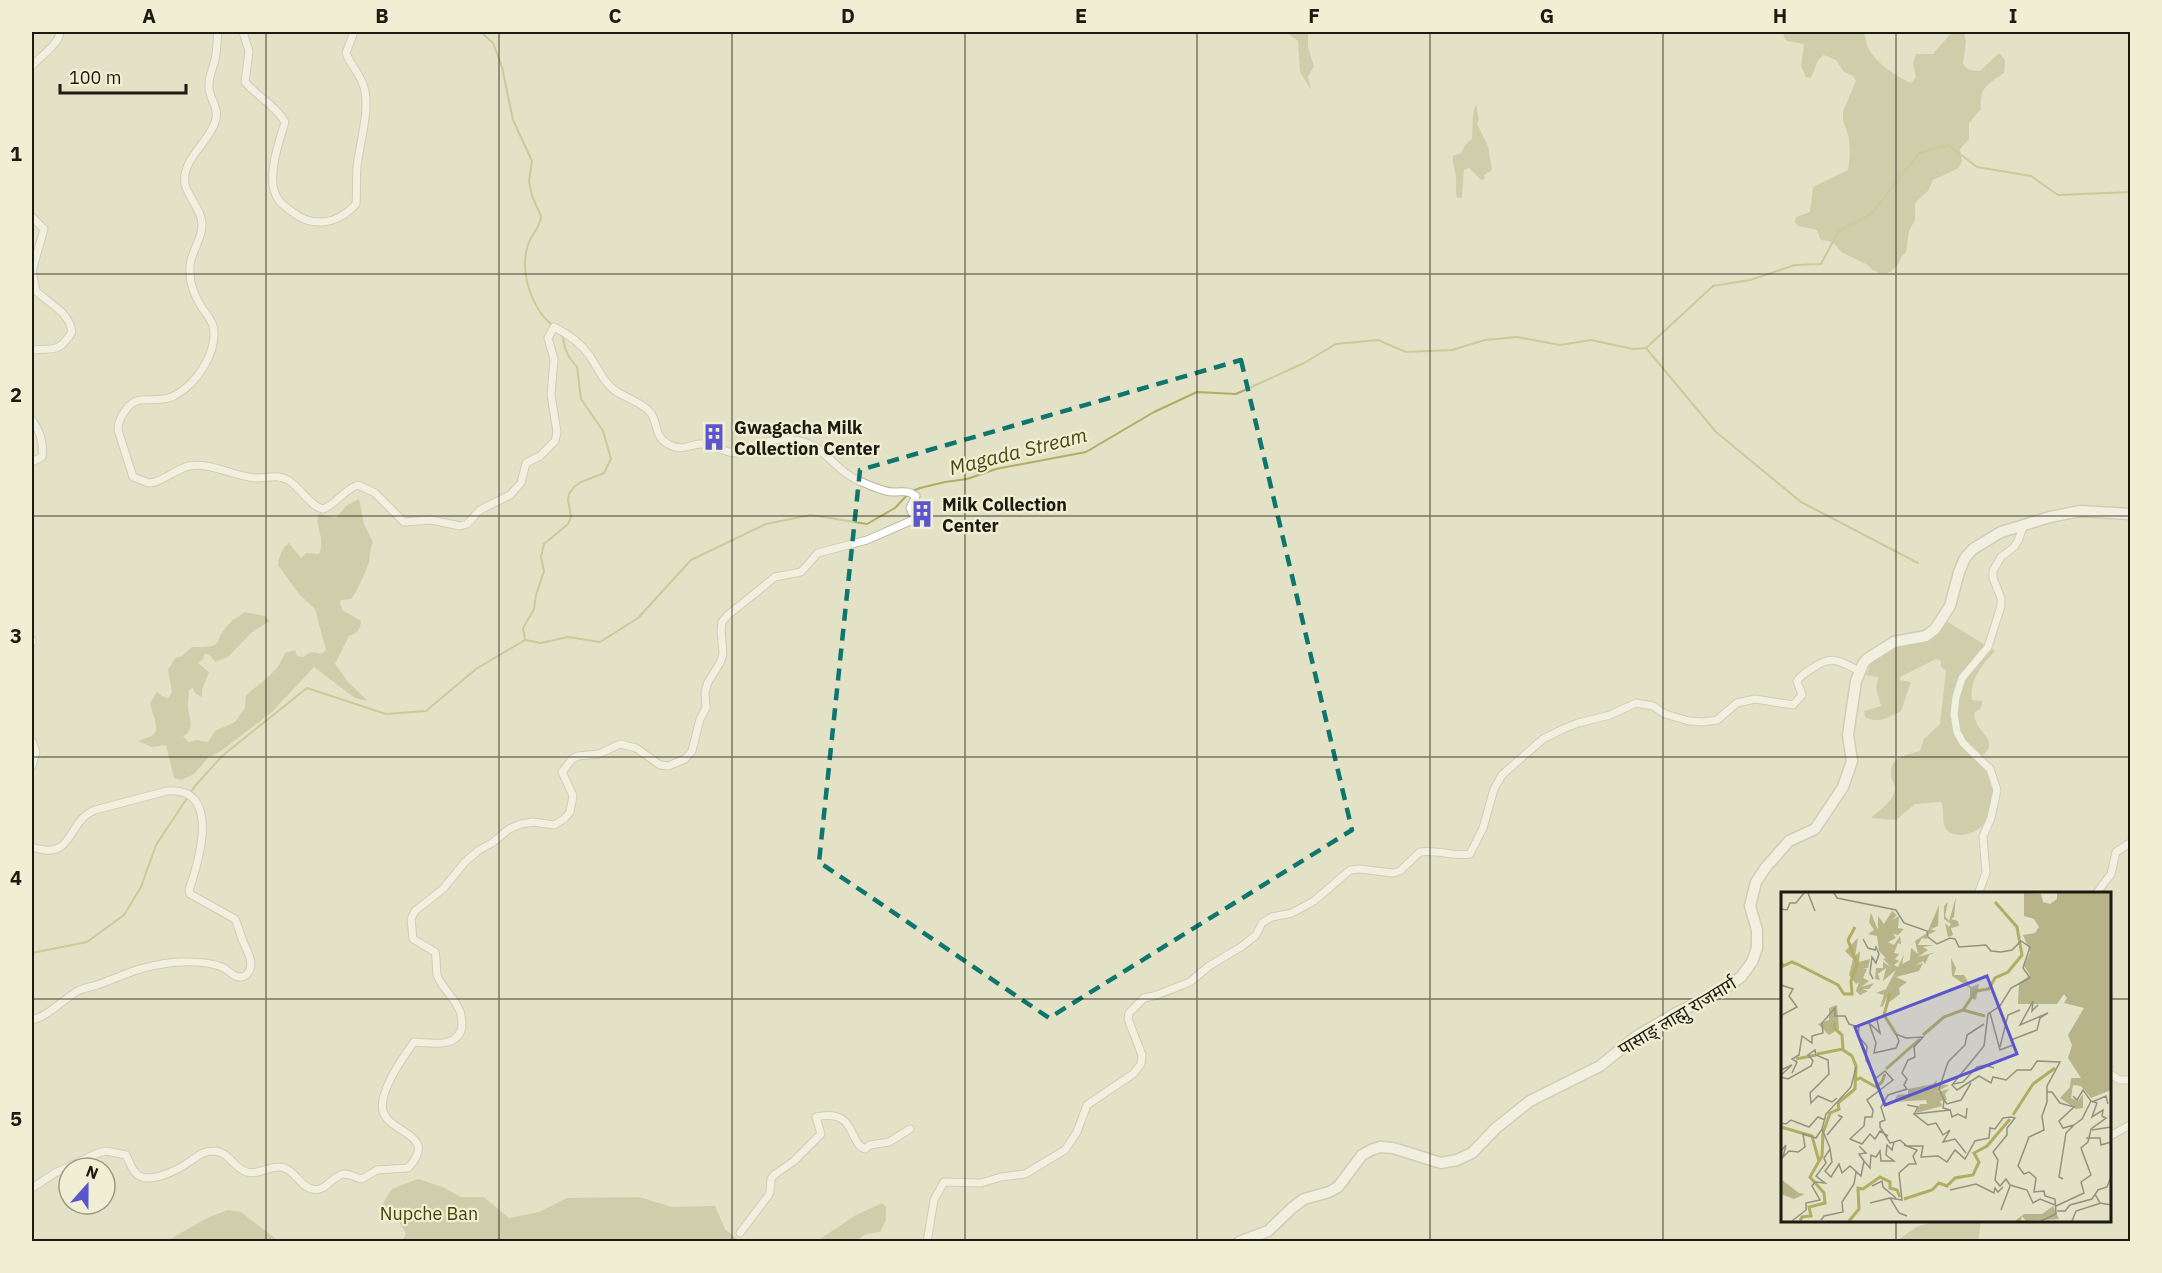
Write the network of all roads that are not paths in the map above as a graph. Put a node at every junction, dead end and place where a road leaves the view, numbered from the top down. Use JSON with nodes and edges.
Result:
{"nodes":[{"id":1,"x":60,"y":32,"type":"edge"},
{"id":2,"x":218,"y":32,"type":"edge"},
{"id":3,"x":243,"y":32,"type":"edge"},
{"id":4,"x":354,"y":32,"type":"edge"},
{"id":5,"x":32,"y":66,"type":"edge"},
{"id":6,"x":32,"y":217,"type":"edge"},
{"id":7,"x":32,"y":350,"type":"edge"},
{"id":8,"x":32,"y":420,"type":"edge"},
{"id":9,"x":32,"y":462,"type":"edge"},
{"id":10,"x":2130,"y":514,"type":"edge"},
{"id":11,"x":2024,"y":524,"type":"junction"},
{"id":12,"x":1860,"y":671,"type":"junction"},
{"id":13,"x":32,"y":741,"type":"edge"},
{"id":14,"x":32,"y":766,"type":"edge"},
{"id":15,"x":2130,"y":843,"type":"edge"},
{"id":16,"x":32,"y":847,"type":"edge"},
{"id":17,"x":1979,"y":892,"type":"edge"},
{"id":18,"x":2098,"y":892,"type":"edge"},
{"id":19,"x":32,"y":1020,"type":"edge"},
{"id":20,"x":2111,"y":1075,"type":"edge"},
{"id":21,"x":2130,"y":1080,"type":"edge"},
{"id":22,"x":2130,"y":1125,"type":"edge"},
{"id":23,"x":910,"y":1129,"type":"dead end"},
{"id":24,"x":2111,"y":1135,"type":"edge"},
{"id":25,"x":32,"y":1188,"type":"edge"},
{"id":26,"x":740,"y":1233,"type":"dead end"},
{"id":27,"x":927,"y":1242,"type":"edge"},
{"id":28,"x":1239,"y":1242,"type":"edge"}],
"edges":[{"from":1,"to":5,"type":"street"},
{"from":2,"to":25,"type":"street"},
{"from":3,"to":4,"type":"street"},
{"from":6,"to":7,"type":"street"},
{"from":8,"to":9,"type":"street"},
{"from":10,"to":11,"type":"main road"},
{"from":11,"to":12,"type":"main road"},
{"from":11,"to":17,"type":"street"},
{"from":12,"to":27,"type":"street"},
{"from":12,"to":28,"type":"main road","name":"पासाङ् लाह्मु राजमार्ग"},
{"from":13,"to":14,"type":"street"},
{"from":15,"to":18,"type":"street"},
{"from":16,"to":19,"type":"street"},
{"from":20,"to":21,"type":"street"},
{"from":22,"to":24,"type":"street"},
{"from":23,"to":26,"type":"street"}]}
